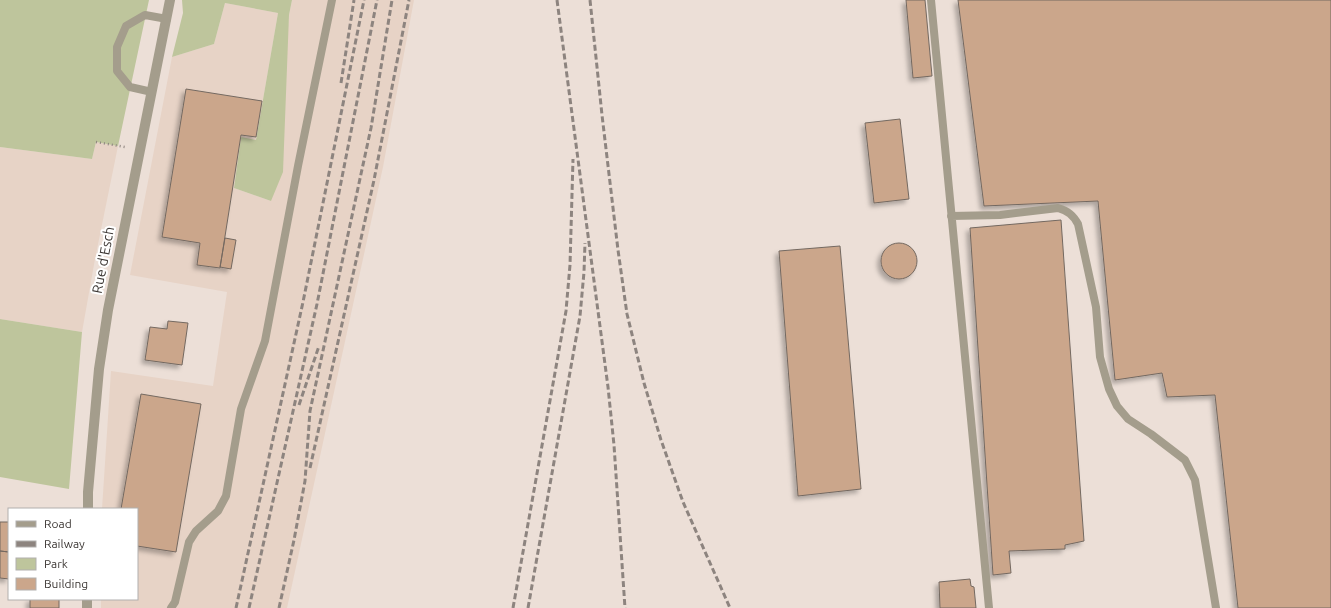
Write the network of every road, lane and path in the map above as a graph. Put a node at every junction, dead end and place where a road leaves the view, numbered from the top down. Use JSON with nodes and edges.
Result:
{"nodes":[{"id":1,"x":170,"y":0,"type":"edge"},
{"id":2,"x":332,"y":0,"type":"edge"},
{"id":3,"x":931,"y":0,"type":"edge"},
{"id":4,"x":167,"y":19,"type":"junction"},
{"id":5,"x":152,"y":92,"type":"junction"},
{"id":6,"x":96,"y":142,"type":"dead end"},
{"id":7,"x":118,"y":146,"type":"dead end"},
{"id":8,"x":952,"y":216,"type":"junction"},
{"id":9,"x":88,"y":508,"type":"edge"},
{"id":10,"x":171,"y":608,"type":"edge"},
{"id":11,"x":989,"y":608,"type":"edge"},
{"id":12,"x":1216,"y":608,"type":"edge"}],
"edges":[{"from":1,"to":4,"type":"street","name":"Rue d'Esch"},
{"from":2,"to":10,"type":"lane"},
{"from":3,"to":8,"type":"lane"},
{"from":4,"to":5,"type":"street","name":"Rue d'Esch"},
{"from":4,"to":5,"type":"lane"},
{"from":5,"to":9,"type":"street","name":"Rue d'Esch"},
{"from":6,"to":7,"type":"path"},
{"from":8,"to":11,"type":"lane"},
{"from":8,"to":12,"type":"lane"}]}
